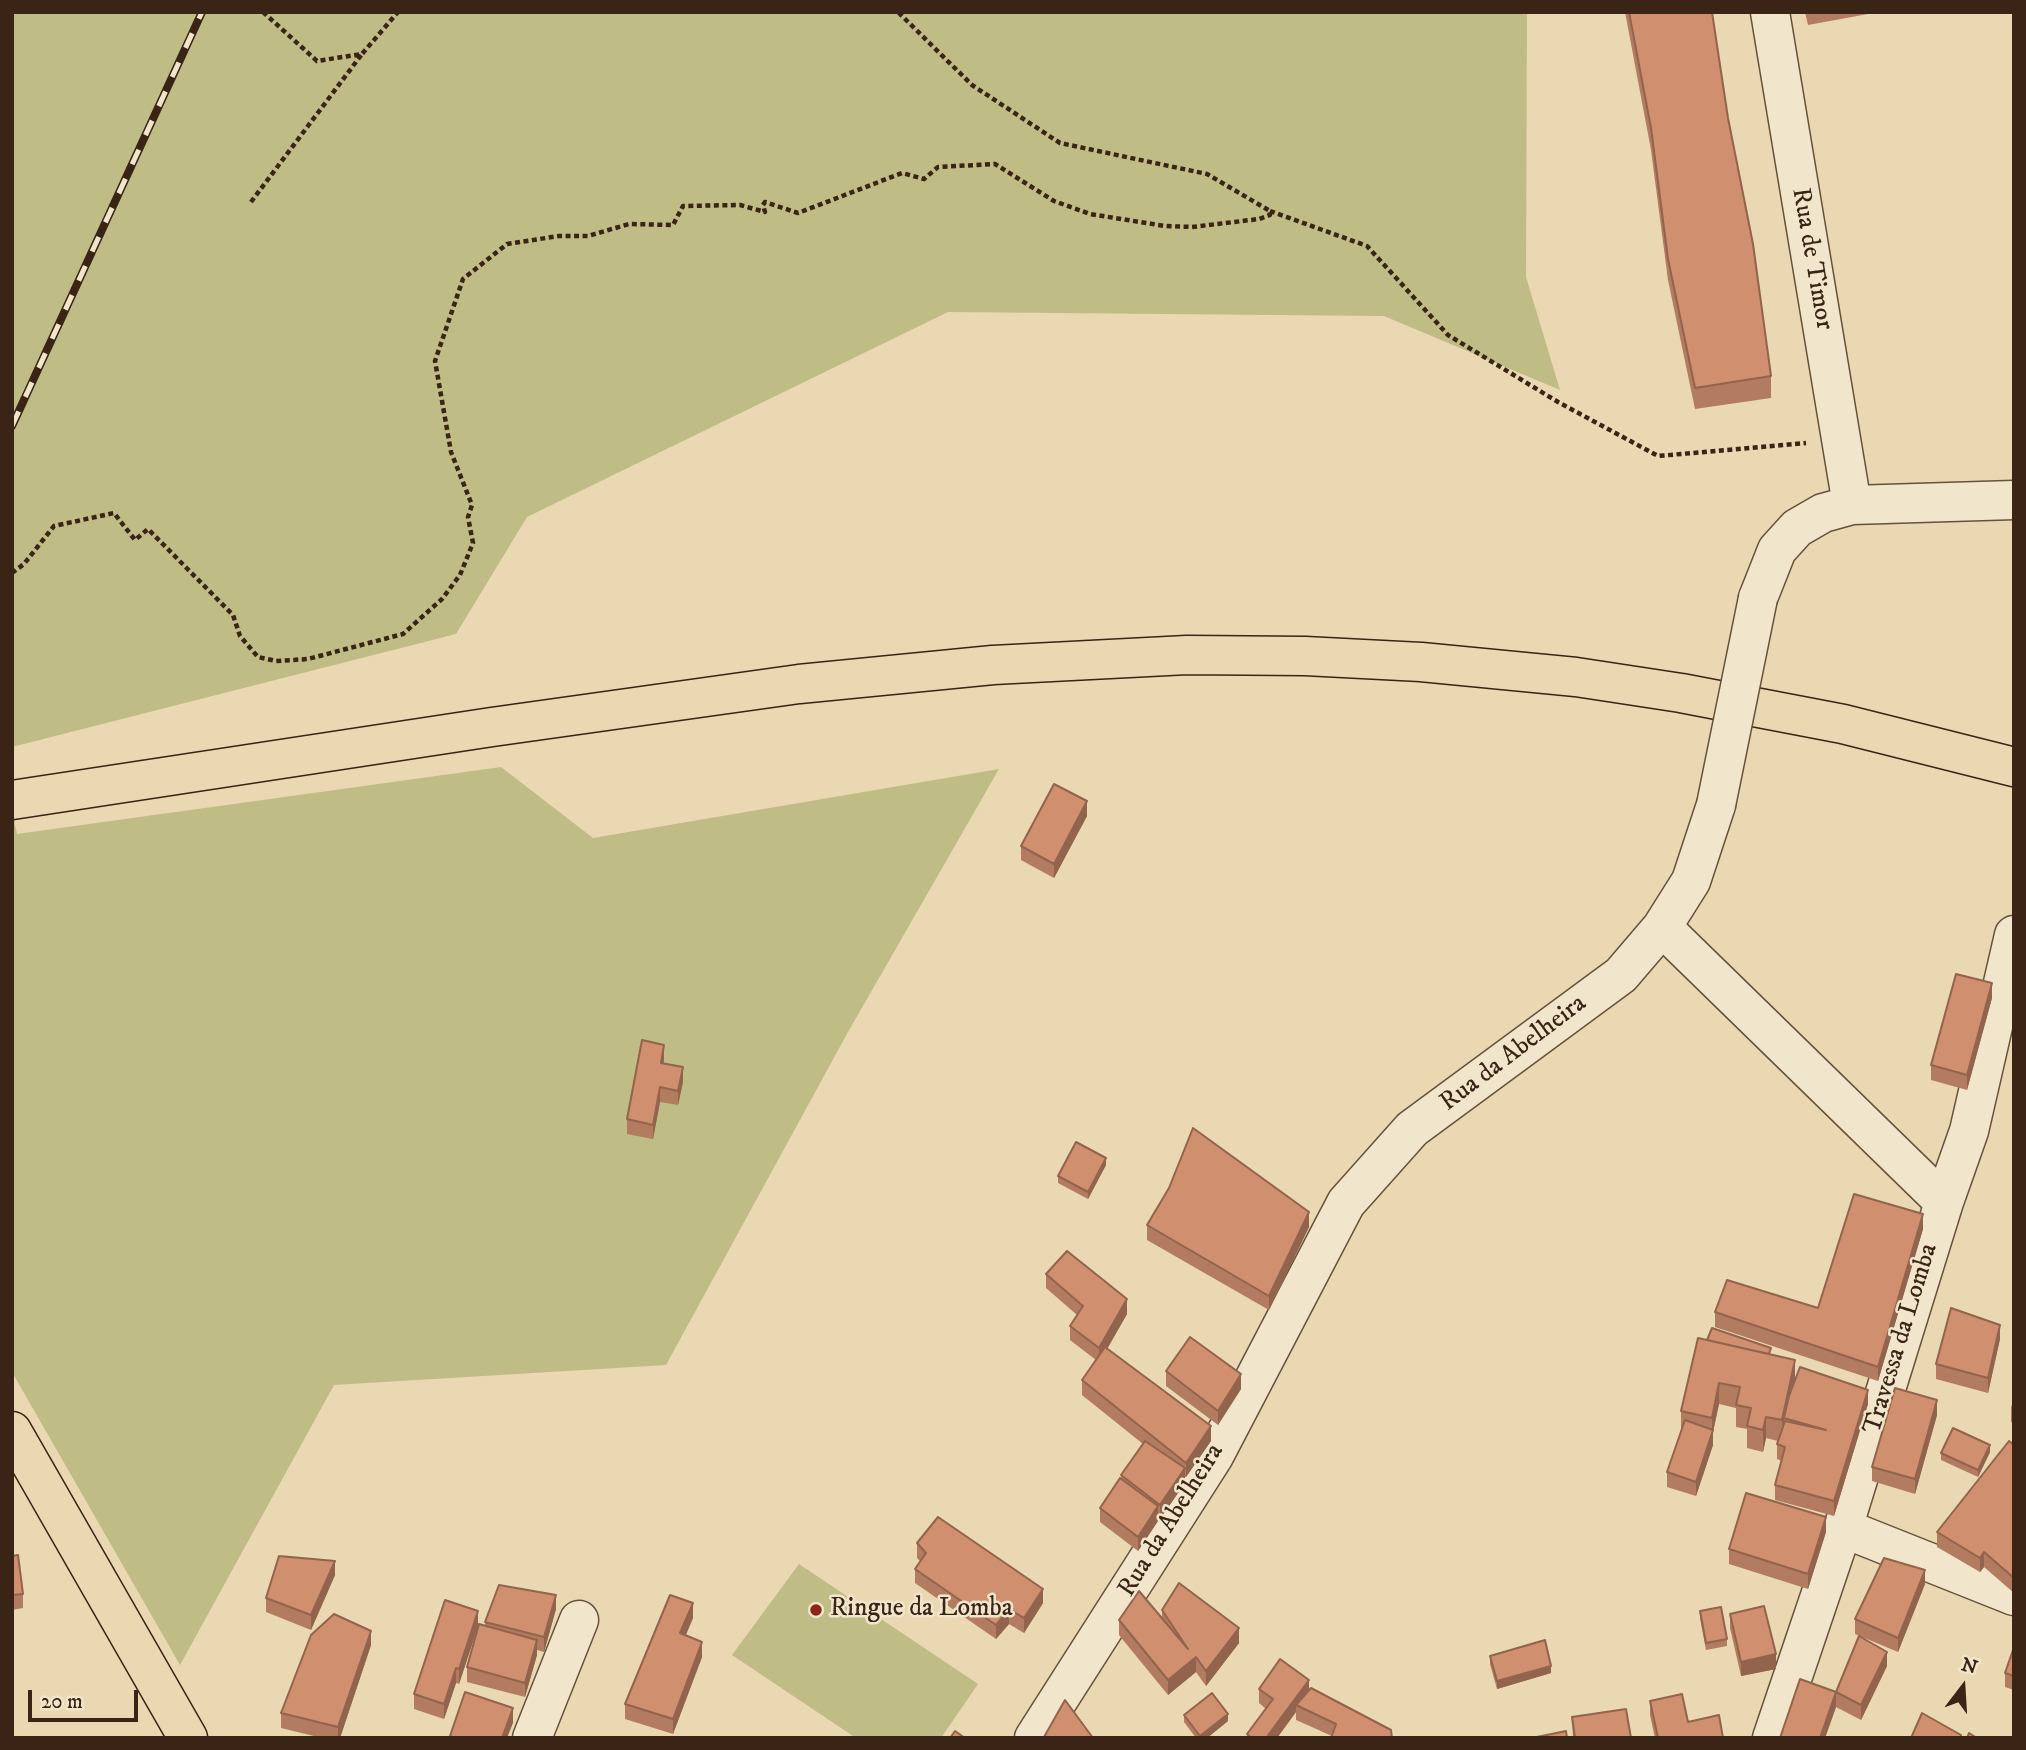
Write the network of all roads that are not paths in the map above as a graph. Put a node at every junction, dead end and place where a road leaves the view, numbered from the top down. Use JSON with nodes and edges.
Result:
{"nodes":[{"id":1,"x":1770,"y":12,"type":"edge"},
{"id":2,"x":2014,"y":500,"type":"edge"},
{"id":3,"x":1852,"y":505,"type":"junction"},
{"id":4,"x":2014,"y":767,"type":"edge"},
{"id":5,"x":12,"y":800,"type":"edge"},
{"id":6,"x":1662,"y":927,"type":"junction"},
{"id":7,"x":2014,"y":935,"type":"edge"},
{"id":8,"x":1944,"y":1202,"type":"junction"},
{"id":9,"x":12,"y":1431,"type":"edge"},
{"id":10,"x":1843,"y":1528,"type":"junction"},
{"id":11,"x":2014,"y":1596,"type":"edge"},
{"id":12,"x":579,"y":1620,"type":"dead end"},
{"id":13,"x":188,"y":1738,"type":"edge"},
{"id":14,"x":532,"y":1738,"type":"edge"},
{"id":15,"x":1034,"y":1738,"type":"edge"},
{"id":16,"x":1772,"y":1738,"type":"edge"}],
"edges":[{"from":1,"to":3,"type":"street","name":"Rua de Timor"},
{"from":2,"to":3,"type":"street","name":"Rua da Abelheira"},
{"from":3,"to":6,"type":"street","name":"Rua da Abelheira","bridge":true},
{"from":4,"to":5,"type":"main road"},
{"from":6,"to":8,"type":"street"},
{"from":6,"to":15,"type":"street","name":"Rua da Abelheira"},
{"from":7,"to":8,"type":"street","name":"Travessa da Lomba"},
{"from":8,"to":10,"type":"street","name":"Travessa da Lomba"},
{"from":9,"to":13,"type":"main road"},
{"from":10,"to":11,"type":"street"},
{"from":10,"to":16,"type":"street","name":"Travessa da Lomba"},
{"from":12,"to":14,"type":"street"}]}
